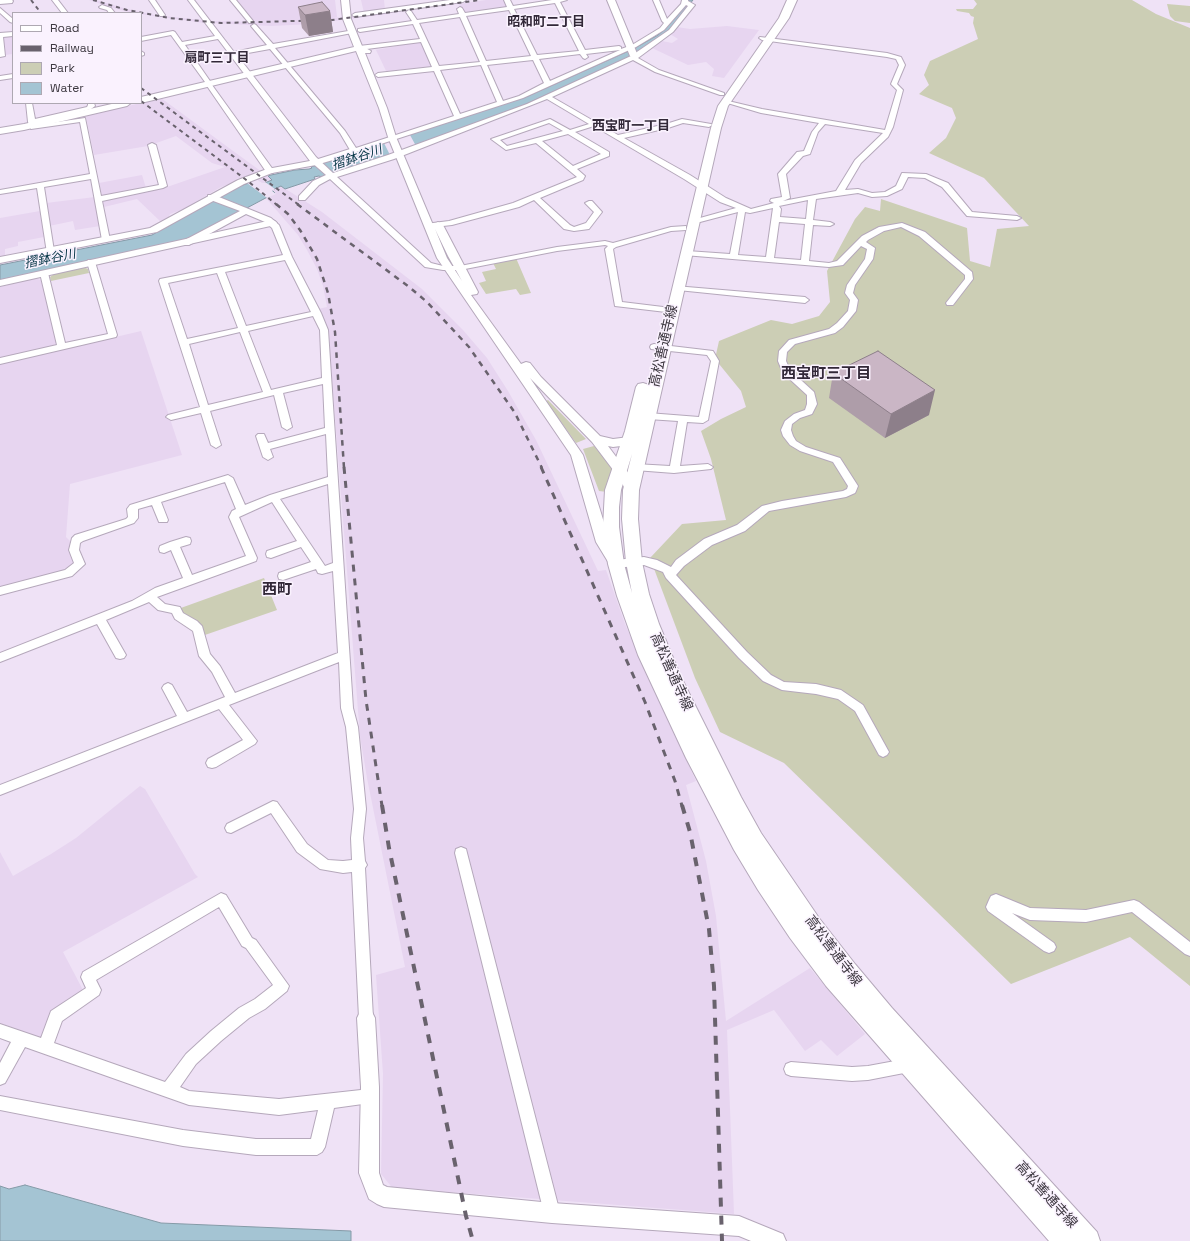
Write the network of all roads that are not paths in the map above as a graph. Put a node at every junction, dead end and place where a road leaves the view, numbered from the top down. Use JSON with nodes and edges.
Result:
{"nodes":[{"id":1,"x":10,"y":0,"type":"edge"},
{"id":2,"x":55,"y":0,"type":"edge"},
{"id":3,"x":152,"y":0,"type":"edge"},
{"id":4,"x":191,"y":0,"type":"edge"},
{"id":5,"x":233,"y":0,"type":"edge"},
{"id":6,"x":345,"y":0,"type":"edge"},
{"id":7,"x":352,"y":0,"type":"edge"},
{"id":8,"x":408,"y":0,"type":"edge"},
{"id":9,"x":507,"y":0,"type":"edge"},
{"id":10,"x":564,"y":0,"type":"edge"},
{"id":11,"x":611,"y":0,"type":"edge"},
{"id":12,"x":656,"y":0,"type":"edge"},
{"id":13,"x":785,"y":0,"type":"edge"},
{"id":14,"x":792,"y":0,"type":"edge"},
{"id":15,"x":556,"y":1,"type":"edge"},
{"id":16,"x":0,"y":2,"type":"edge"},
{"id":17,"x":458,"y":2,"type":"edge"},
{"id":18,"x":686,"y":2,"type":"edge"},
{"id":19,"x":105,"y":3,"type":"edge"},
{"id":20,"x":511,"y":8,"type":"junction"},
{"id":21,"x":0,"y":10,"type":"edge"},
{"id":22,"x":409,"y":10,"type":"junction"},
{"id":23,"x":64,"y":12,"type":"edge"},
{"id":24,"x":111,"y":12,"type":"edge"},
{"id":25,"x":162,"y":15,"type":"dead end"},
{"id":26,"x":355,"y":15,"type":"junction"},
{"id":27,"x":462,"y":15,"type":"junction"},
{"id":28,"x":12,"y":20,"type":"edge"},
{"id":29,"x":668,"y":21,"type":"junction"},
{"id":30,"x":415,"y":22,"type":"junction"},
{"id":31,"x":356,"y":30,"type":"junction"},
{"id":32,"x":12,"y":34,"type":"edge"},
{"id":33,"x":0,"y":35,"type":"edge"},
{"id":34,"x":218,"y":37,"type":"junction"},
{"id":35,"x":142,"y":39,"type":"edge"},
{"id":36,"x":766,"y":39,"type":"junction"},
{"id":37,"x":423,"y":40,"type":"junction"},
{"id":38,"x":180,"y":44,"type":"junction"},
{"id":39,"x":270,"y":46,"type":"junction"},
{"id":40,"x":365,"y":47,"type":"junction"},
{"id":41,"x":582,"y":52,"type":"junction"},
{"id":42,"x":632,"y":52,"type":"junction"},
{"id":43,"x":232,"y":54,"type":"junction"},
{"id":44,"x":3,"y":56,"type":"edge"},
{"id":45,"x":534,"y":58,"type":"junction"},
{"id":46,"x":484,"y":63,"type":"junction"},
{"id":47,"x":286,"y":65,"type":"junction"},
{"id":48,"x":589,"y":65,"type":"junction"},
{"id":49,"x":436,"y":69,"type":"junction"},
{"id":50,"x":248,"y":74,"type":"junction"},
{"id":51,"x":378,"y":75,"type":"junction"},
{"id":52,"x":12,"y":76,"type":"edge"},
{"id":53,"x":0,"y":78,"type":"edge"},
{"id":54,"x":548,"y":84,"type":"junction"},
{"id":55,"x":548,"y":96,"type":"junction"},
{"id":56,"x":724,"y":98,"type":"junction"},
{"id":57,"x":142,"y":100,"type":"edge"},
{"id":58,"x":502,"y":103,"type":"junction"},
{"id":59,"x":29,"y":104,"type":"edge"},
{"id":60,"x":91,"y":104,"type":"edge"},
{"id":61,"x":122,"y":104,"type":"edge"},
{"id":62,"x":458,"y":117,"type":"junction"},
{"id":63,"x":824,"y":121,"type":"junction"},
{"id":64,"x":32,"y":124,"type":"junction"},
{"id":65,"x":595,"y":124,"type":"junction"},
{"id":66,"x":709,"y":126,"type":"junction"},
{"id":67,"x":0,"y":131,"type":"edge"},
{"id":68,"x":569,"y":132,"type":"junction"},
{"id":69,"x":886,"y":132,"type":"junction"},
{"id":70,"x":397,"y":137,"type":"junction"},
{"id":71,"x":617,"y":137,"type":"junction"},
{"id":72,"x":537,"y":140,"type":"junction"},
{"id":73,"x":152,"y":145,"type":"dead end"},
{"id":74,"x":352,"y":151,"type":"junction"},
{"id":75,"x":403,"y":152,"type":"junction"},
{"id":76,"x":317,"y":163,"type":"junction"},
{"id":77,"x":572,"y":169,"type":"junction"},
{"id":78,"x":270,"y":171,"type":"junction"},
{"id":79,"x":94,"y":176,"type":"junction"},
{"id":80,"x":329,"y":176,"type":"junction"},
{"id":81,"x":698,"y":184,"type":"junction"},
{"id":82,"x":40,"y":185,"type":"junction"},
{"id":83,"x":0,"y":192,"type":"edge"},
{"id":84,"x":839,"y":193,"type":"junction"},
{"id":85,"x":534,"y":197,"type":"junction"},
{"id":86,"x":214,"y":198,"type":"junction"},
{"id":87,"x":302,"y":198,"type":"dead end"},
{"id":88,"x":812,"y":198,"type":"junction"},
{"id":89,"x":99,"y":199,"type":"junction"},
{"id":90,"x":589,"y":203,"type":"dead end"},
{"id":91,"x":775,"y":206,"type":"junction"},
{"id":92,"x":742,"y":209,"type":"junction"},
{"id":93,"x":244,"y":210,"type":"junction"},
{"id":94,"x":1016,"y":218,"type":"dead end"},
{"id":95,"x":775,"y":219,"type":"junction"},
{"id":96,"x":694,"y":220,"type":"junction"},
{"id":97,"x":810,"y":222,"type":"junction"},
{"id":98,"x":272,"y":223,"type":"junction"},
{"id":99,"x":830,"y":224,"type":"dead end"},
{"id":100,"x":433,"y":225,"type":"junction"},
{"id":101,"x":683,"y":228,"type":"junction"},
{"id":102,"x":591,"y":236,"type":"junction"},
{"id":103,"x":106,"y":240,"type":"junction"},
{"id":104,"x":186,"y":243,"type":"junction"},
{"id":105,"x":859,"y":244,"type":"junction"},
{"id":106,"x":613,"y":245,"type":"junction"},
{"id":107,"x":50,"y":251,"type":"junction"},
{"id":108,"x":687,"y":253,"type":"junction"},
{"id":109,"x":288,"y":257,"type":"junction"},
{"id":110,"x":734,"y":257,"type":"junction"},
{"id":111,"x":0,"y":260,"type":"edge"},
{"id":112,"x":770,"y":260,"type":"junction"},
{"id":113,"x":92,"y":262,"type":"junction"},
{"id":114,"x":806,"y":263,"type":"junction"},
{"id":115,"x":454,"y":268,"type":"junction"},
{"id":116,"x":220,"y":270,"type":"junction"},
{"id":117,"x":44,"y":274,"type":"junction"},
{"id":118,"x":0,"y":283,"type":"edge"},
{"id":119,"x":678,"y":288,"type":"junction"},
{"id":120,"x":805,"y":300,"type":"dead end"},
{"id":121,"x":950,"y":303,"type":"dead end"},
{"id":122,"x":663,"y":310,"type":"junction"},
{"id":123,"x":317,"y":313,"type":"junction"},
{"id":124,"x":243,"y":329,"type":"junction"},
{"id":125,"x":184,"y":342,"type":"junction"},
{"id":126,"x":62,"y":347,"type":"junction"},
{"id":127,"x":659,"y":347,"type":"junction"},
{"id":128,"x":0,"y":361,"type":"edge"},
{"id":129,"x":326,"y":380,"type":"junction"},
{"id":130,"x":273,"y":393,"type":"junction"},
{"id":131,"x":204,"y":409,"type":"junction"},
{"id":132,"x":648,"y":416,"type":"junction"},
{"id":133,"x":171,"y":417,"type":"dead end"},
{"id":134,"x":683,"y":419,"type":"junction"},
{"id":135,"x":287,"y":427,"type":"dead end"},
{"id":136,"x":329,"y":430,"type":"junction"},
{"id":137,"x":261,"y":436,"type":"dead end"},
{"id":138,"x":596,"y":438,"type":"junction"},
{"id":139,"x":629,"y":441,"type":"junction"},
{"id":140,"x":216,"y":445,"type":"dead end"},
{"id":141,"x":265,"y":447,"type":"junction"},
{"id":142,"x":268,"y":457,"type":"dead end"},
{"id":143,"x":635,"y":467,"type":"junction"},
{"id":144,"x":708,"y":467,"type":"dead end"},
{"id":145,"x":620,"y":469,"type":"junction"},
{"id":146,"x":674,"y":470,"type":"junction"},
{"id":147,"x":332,"y":479,"type":"junction"},
{"id":148,"x":631,"y":490,"type":"junction"},
{"id":149,"x":274,"y":497,"type":"junction"},
{"id":150,"x":155,"y":500,"type":"junction"},
{"id":151,"x":242,"y":510,"type":"junction"},
{"id":152,"x":163,"y":520,"type":"dead end"},
{"id":153,"x":186,"y":541,"type":"dead end"},
{"id":154,"x":304,"y":542,"type":"junction"},
{"id":155,"x":174,"y":545,"type":"junction"},
{"id":156,"x":164,"y":549,"type":"dead end"},
{"id":157,"x":271,"y":554,"type":"dead end"},
{"id":158,"x":625,"y":563,"type":"junction"},
{"id":159,"x":318,"y":564,"type":"junction"},
{"id":160,"x":338,"y":566,"type":"junction"},
{"id":161,"x":670,"y":575,"type":"junction"},
{"id":162,"x":283,"y":576,"type":"dead end"},
{"id":163,"x":189,"y":580,"type":"junction"},
{"id":164,"x":0,"y":591,"type":"edge"},
{"id":165,"x":150,"y":597,"type":"junction"},
{"id":166,"x":99,"y":618,"type":"junction"},
{"id":167,"x":120,"y":655,"type":"dead end"},
{"id":168,"x":344,"y":656,"type":"junction"},
{"id":169,"x":0,"y":658,"type":"edge"},
{"id":170,"x":168,"y":688,"type":"dead end"},
{"id":171,"x":227,"y":701,"type":"junction"},
{"id":172,"x":184,"y":718,"type":"junction"},
{"id":173,"x":883,"y":752,"type":"dead end"},
{"id":174,"x":212,"y":763,"type":"dead end"},
{"id":175,"x":0,"y":790,"type":"edge"},
{"id":176,"x":231,"y":828,"type":"dead end"},
{"id":177,"x":461,"y":853,"type":"dead end"},
{"id":178,"x":360,"y":865,"type":"junction"},
{"id":179,"x":1049,"y":947,"type":"dead end"},
{"id":180,"x":1190,"y":950,"type":"edge"},
{"id":181,"x":366,"y":1018,"type":"joint"},
{"id":182,"x":0,"y":1031,"type":"edge"},
{"id":183,"x":22,"y":1039,"type":"junction"},
{"id":184,"x":45,"y":1047,"type":"junction"},
{"id":185,"x":904,"y":1061,"type":"junction"},
{"id":186,"x":791,"y":1069,"type":"dead end"},
{"id":187,"x":0,"y":1078,"type":"edge"},
{"id":188,"x":168,"y":1091,"type":"junction"},
{"id":189,"x":370,"y":1096,"type":"junction"},
{"id":190,"x":328,"y":1101,"type":"junction"},
{"id":191,"x":0,"y":1103,"type":"edge"},
{"id":192,"x":552,"y":1213,"type":"junction"},
{"id":193,"x":776,"y":1241,"type":"edge"},
{"id":194,"x":1065,"y":1241,"type":"edge"},
{"id":195,"x":1088,"y":1241,"type":"edge"}],
"edges":[{"from":1,"to":16,"type":"street"},
{"from":2,"to":23,"type":"street"},
{"from":3,"to":25,"type":"street"},
{"from":4,"to":34,"type":"street"},
{"from":5,"to":39,"type":"street"},
{"from":6,"to":31,"type":"street"},
{"from":7,"to":26,"type":"street"},
{"from":8,"to":22,"type":"street"},
{"from":9,"to":20,"type":"street"},
{"from":10,"to":15,"type":"street"},
{"from":11,"to":42,"type":"street"},
{"from":12,"to":29,"type":"street"},
{"from":13,"to":36,"type":"main road","name":"高松善通寺線"},
{"from":14,"to":36,"type":"main road","name":"高松善通寺線"},
{"from":15,"to":20,"type":"street"},
{"from":15,"to":41,"type":"street"},
{"from":17,"to":22,"type":"street"},
{"from":17,"to":27,"type":"street"},
{"from":18,"to":29,"type":"street"},
{"from":18,"to":42,"type":"street"},
{"from":19,"to":24,"type":"street"},
{"from":20,"to":27,"type":"street"},
{"from":20,"to":45,"type":"street"},
{"from":21,"to":28,"type":"street"},
{"from":22,"to":26,"type":"street"},
{"from":22,"to":30,"type":"street"},
{"from":26,"to":31,"type":"street"},
{"from":27,"to":30,"type":"street"},
{"from":27,"to":46,"type":"street"},
{"from":29,"to":42,"type":"street"},
{"from":30,"to":31,"type":"street"},
{"from":30,"to":37,"type":"street"},
{"from":31,"to":39,"type":"street"},
{"from":31,"to":40,"type":"street"},
{"from":32,"to":33,"type":"street"},
{"from":33,"to":44,"type":"street"},
{"from":34,"to":38,"type":"street"},
{"from":34,"to":43,"type":"street"},
{"from":35,"to":38,"type":"street"},
{"from":36,"to":56,"type":"main road","name":"高松善通寺線"},
{"from":36,"to":69,"type":"street"},
{"from":37,"to":40,"type":"street"},
{"from":37,"to":49,"type":"street"},
{"from":38,"to":78,"type":"street"},
{"from":39,"to":43,"type":"street"},
{"from":39,"to":47,"type":"street"},
{"from":40,"to":47,"type":"street"},
{"from":40,"to":51,"type":"street"},
{"from":40,"to":70,"type":"street"},
{"from":41,"to":42,"type":"street"},
{"from":41,"to":45,"type":"street"},
{"from":41,"to":48,"type":"street"},
{"from":42,"to":48,"type":"street"},
{"from":42,"to":55,"type":"street"},
{"from":42,"to":56,"type":"street"},
{"from":43,"to":50,"type":"street"},
{"from":45,"to":46,"type":"street"},
{"from":45,"to":54,"type":"street"},
{"from":46,"to":49,"type":"street"},
{"from":46,"to":58,"type":"street"},
{"from":47,"to":50,"type":"street"},
{"from":47,"to":74,"type":"street"},
{"from":48,"to":54,"type":"street"},
{"from":49,"to":51,"type":"street"},
{"from":49,"to":62,"type":"street"},
{"from":50,"to":57,"type":"street"},
{"from":50,"to":76,"type":"street"},
{"from":51,"to":70,"type":"street"},
{"from":52,"to":53,"type":"street"},
{"from":54,"to":58,"type":"street"},
{"from":55,"to":65,"type":"street"},
{"from":55,"to":75,"type":"street"},
{"from":56,"to":63,"type":"street"},
{"from":56,"to":66,"type":"main road","name":"高松善通寺線"},
{"from":56,"to":81,"type":"main road","name":"高松善通寺線"},
{"from":58,"to":62,"type":"street"},
{"from":59,"to":64,"type":"street"},
{"from":60,"to":64,"type":"street"},
{"from":61,"to":64,"type":"street"},
{"from":62,"to":70,"type":"street"},
{"from":63,"to":69,"type":"street"},
{"from":63,"to":92,"type":"street"},
{"from":64,"to":67,"type":"street"},
{"from":64,"to":79,"type":"street"},
{"from":65,"to":68,"type":"street"},
{"from":65,"to":71,"type":"street"},
{"from":66,"to":71,"type":"street"},
{"from":66,"to":81,"type":"main road","name":"高松善通寺線"},
{"from":68,"to":72,"type":"street"},
{"from":68,"to":72,"type":"street"},
{"from":68,"to":77,"type":"street"},
{"from":69,"to":84,"type":"street"},
{"from":70,"to":74,"type":"street"},
{"from":70,"to":75,"type":"street"},
{"from":71,"to":81,"type":"street"},
{"from":72,"to":77,"type":"street"},
{"from":73,"to":89,"type":"street"},
{"from":74,"to":76,"type":"street"},
{"from":75,"to":80,"type":"street"},
{"from":75,"to":100,"type":"street"},
{"from":76,"to":78,"type":"street"},
{"from":76,"to":80,"type":"street"},
{"from":77,"to":85,"type":"street"},
{"from":78,"to":86,"type":"street"},
{"from":79,"to":82,"type":"street"},
{"from":79,"to":89,"type":"street"},
{"from":80,"to":87,"type":"street"},
{"from":80,"to":115,"type":"street"},
{"from":81,"to":92,"type":"street"},
{"from":81,"to":96,"type":"main road","name":"高松善通寺線"},
{"from":81,"to":101,"type":"main road","name":"高松善通寺線"},
{"from":82,"to":83,"type":"street"},
{"from":82,"to":107,"type":"street"},
{"from":84,"to":88,"type":"street"},
{"from":84,"to":94,"type":"street"},
{"from":85,"to":100,"type":"street"},
{"from":85,"to":102,"type":"street"},
{"from":86,"to":93,"type":"street"},
{"from":86,"to":103,"type":"street"},
{"from":88,"to":91,"type":"street"},
{"from":88,"to":97,"type":"street"},
{"from":89,"to":103,"type":"street"},
{"from":90,"to":102,"type":"street"},
{"from":91,"to":92,"type":"street"},
{"from":91,"to":95,"type":"street"},
{"from":92,"to":96,"type":"street"},
{"from":92,"to":110,"type":"street"},
{"from":93,"to":98,"type":"street"},
{"from":93,"to":104,"type":"street"},
{"from":95,"to":97,"type":"street"},
{"from":95,"to":112,"type":"street"},
{"from":96,"to":108,"type":"main road","name":"高松善通寺線"},
{"from":97,"to":99,"type":"street"},
{"from":97,"to":114,"type":"street"},
{"from":98,"to":104,"type":"street"},
{"from":98,"to":109,"type":"street"},
{"from":100,"to":115,"type":"street"},
{"from":101,"to":106,"type":"street"},
{"from":101,"to":122,"type":"main road","name":"高松善通寺線"},
{"from":102,"to":106,"type":"street"},
{"from":102,"to":115,"type":"street"},
{"from":103,"to":107,"type":"street"},
{"from":104,"to":113,"type":"street"},
{"from":105,"to":114,"type":"street"},
{"from":105,"to":121,"type":"street"},
{"from":105,"to":161,"type":"street"},
{"from":106,"to":122,"type":"street"},
{"from":107,"to":111,"type":"street"},
{"from":108,"to":110,"type":"street"},
{"from":108,"to":119,"type":"main road","name":"高松善通寺線"},
{"from":109,"to":116,"type":"street"},
{"from":109,"to":123,"type":"street"},
{"from":110,"to":112,"type":"street"},
{"from":112,"to":114,"type":"street"},
{"from":113,"to":117,"type":"street"},
{"from":113,"to":126,"type":"street"},
{"from":115,"to":138,"type":"street"},
{"from":115,"to":158,"type":"street"},
{"from":116,"to":124,"type":"street"},
{"from":116,"to":125,"type":"street"},
{"from":117,"to":118,"type":"street"},
{"from":117,"to":126,"type":"street"},
{"from":119,"to":120,"type":"street"},
{"from":119,"to":127,"type":"main road","name":"高松善通寺線"},
{"from":122,"to":127,"type":"main road","name":"高松善通寺線"},
{"from":123,"to":124,"type":"street"},
{"from":123,"to":129,"type":"street"},
{"from":124,"to":125,"type":"street"},
{"from":124,"to":130,"type":"street"},
{"from":125,"to":131,"type":"street"},
{"from":126,"to":128,"type":"street"},
{"from":127,"to":132,"type":"main road","name":"高松善通寺線"},
{"from":127,"to":134,"type":"street"},
{"from":127,"to":139,"type":"main road","name":"高松善通寺線"},
{"from":129,"to":130,"type":"street"},
{"from":129,"to":136,"type":"street"},
{"from":130,"to":131,"type":"street"},
{"from":130,"to":135,"type":"street"},
{"from":131,"to":133,"type":"street"},
{"from":131,"to":140,"type":"street"},
{"from":132,"to":134,"type":"street"},
{"from":132,"to":143,"type":"main road","name":"高松善通寺線"},
{"from":134,"to":146,"type":"street"},
{"from":136,"to":141,"type":"street"},
{"from":136,"to":147,"type":"street"},
{"from":137,"to":141,"type":"street"},
{"from":138,"to":139,"type":"street"},
{"from":138,"to":145,"type":"street"},
{"from":139,"to":145,"type":"main road","name":"高松善通寺線"},
{"from":141,"to":142,"type":"street"},
{"from":143,"to":146,"type":"street"},
{"from":143,"to":148,"type":"main road","name":"高松善通寺線"},
{"from":144,"to":146,"type":"street"},
{"from":145,"to":148,"type":"street"},
{"from":145,"to":158,"type":"main road","name":"高松善通寺線"},
{"from":147,"to":149,"type":"street"},
{"from":147,"to":160,"type":"street"},
{"from":148,"to":158,"type":"main road","name":"高松善通寺線"},
{"from":149,"to":151,"type":"street"},
{"from":149,"to":154,"type":"street"},
{"from":150,"to":151,"type":"street"},
{"from":150,"to":152,"type":"street"},
{"from":150,"to":164,"type":"street"},
{"from":151,"to":163,"type":"street"},
{"from":153,"to":155,"type":"street"},
{"from":154,"to":157,"type":"street"},
{"from":154,"to":159,"type":"street"},
{"from":155,"to":156,"type":"street"},
{"from":155,"to":163,"type":"street"},
{"from":158,"to":161,"type":"street"},
{"from":158,"to":185,"type":"main road","name":"高松善通寺線"},
{"from":158,"to":195,"type":"main road","name":"高松善通寺線"},
{"from":159,"to":160,"type":"street"},
{"from":159,"to":162,"type":"street"},
{"from":160,"to":168,"type":"street"},
{"from":161,"to":173,"type":"street"},
{"from":163,"to":165,"type":"street"},
{"from":165,"to":166,"type":"street"},
{"from":165,"to":171,"type":"street"},
{"from":166,"to":167,"type":"street"},
{"from":166,"to":169,"type":"street"},
{"from":168,"to":171,"type":"street"},
{"from":168,"to":178,"type":"street"},
{"from":170,"to":172,"type":"street"},
{"from":171,"to":172,"type":"street"},
{"from":171,"to":174,"type":"street"},
{"from":172,"to":175,"type":"street"},
{"from":176,"to":178,"type":"street"},
{"from":177,"to":192,"type":"street"},
{"from":178,"to":181,"type":"street"},
{"from":179,"to":180,"type":"street"},
{"from":181,"to":189,"type":"street"},
{"from":182,"to":183,"type":"street"},
{"from":183,"to":184,"type":"street"},
{"from":183,"to":187,"type":"street"},
{"from":184,"to":188,"type":"street"},
{"from":184,"to":188,"type":"street"},
{"from":185,"to":186,"type":"street"},
{"from":185,"to":194,"type":"main road","name":"高松善通寺線"},
{"from":188,"to":190,"type":"street"},
{"from":189,"to":190,"type":"street"},
{"from":189,"to":192,"type":"street"},
{"from":190,"to":191,"type":"street"},
{"from":192,"to":193,"type":"street"}]}
